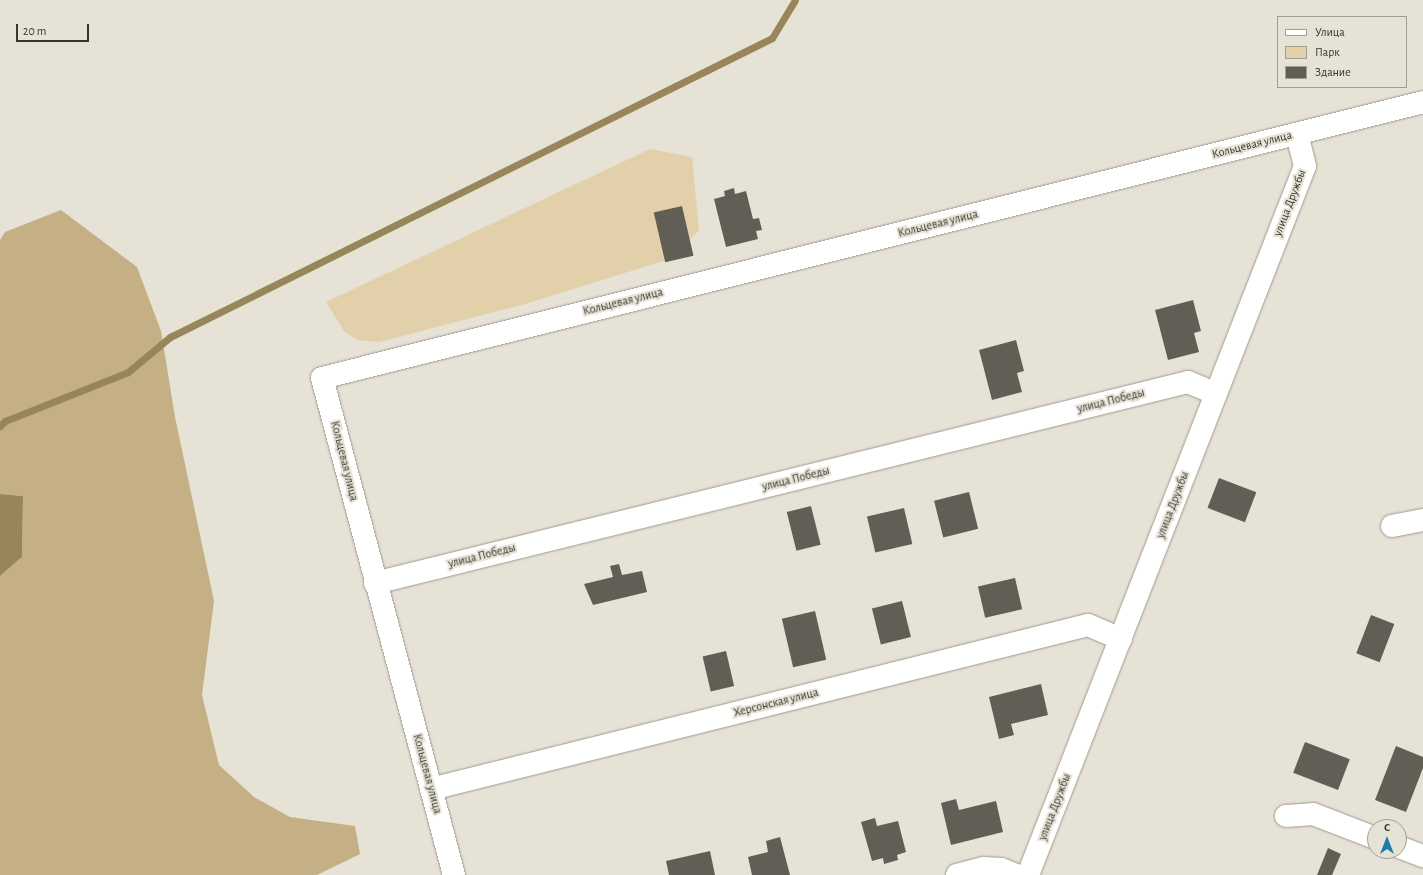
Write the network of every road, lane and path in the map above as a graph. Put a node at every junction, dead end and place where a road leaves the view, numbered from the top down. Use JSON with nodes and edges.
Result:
{"nodes":[{"id":1,"x":1423,"y":102,"type":"edge"},
{"id":2,"x":1297,"y":134,"type":"junction"},
{"id":3,"x":1216,"y":394,"type":"junction"},
{"id":4,"x":1423,"y":520,"type":"edge"},
{"id":5,"x":1392,"y":526,"type":"dead end"},
{"id":6,"x":375,"y":583,"type":"junction"},
{"id":7,"x":1121,"y":639,"type":"junction"},
{"id":8,"x":430,"y":789,"type":"junction"},
{"id":9,"x":1286,"y":816,"type":"dead end"},
{"id":10,"x":1367,"y":835,"type":"edge"},
{"id":11,"x":1407,"y":850,"type":"edge"},
{"id":12,"x":1423,"y":856,"type":"edge"},
{"id":13,"x":454,"y":875,"type":"edge"},
{"id":14,"x":957,"y":875,"type":"edge"},
{"id":15,"x":1016,"y":875,"type":"edge"},
{"id":16,"x":1028,"y":875,"type":"edge"}],
"edges":[{"from":1,"to":2,"type":"lane","name":"Кольцевая улица"},
{"from":2,"to":3,"type":"lane","name":"улица Дружбы"},
{"from":2,"to":6,"type":"lane","name":"Кольцевая улица"},
{"from":3,"to":6,"type":"lane","name":"улица Победы"},
{"from":3,"to":7,"type":"lane","name":"улица Дружбы"},
{"from":4,"to":5,"type":"lane"},
{"from":6,"to":8,"type":"lane","name":"Кольцевая улица"},
{"from":7,"to":8,"type":"lane","name":"Херсонская улица"},
{"from":7,"to":16,"type":"lane","name":"улица Дружбы"},
{"from":8,"to":13,"type":"lane","name":"Кольцевая улица"},
{"from":9,"to":10,"type":"lane"},
{"from":11,"to":12,"type":"lane"},
{"from":14,"to":15,"type":"lane"}]}
